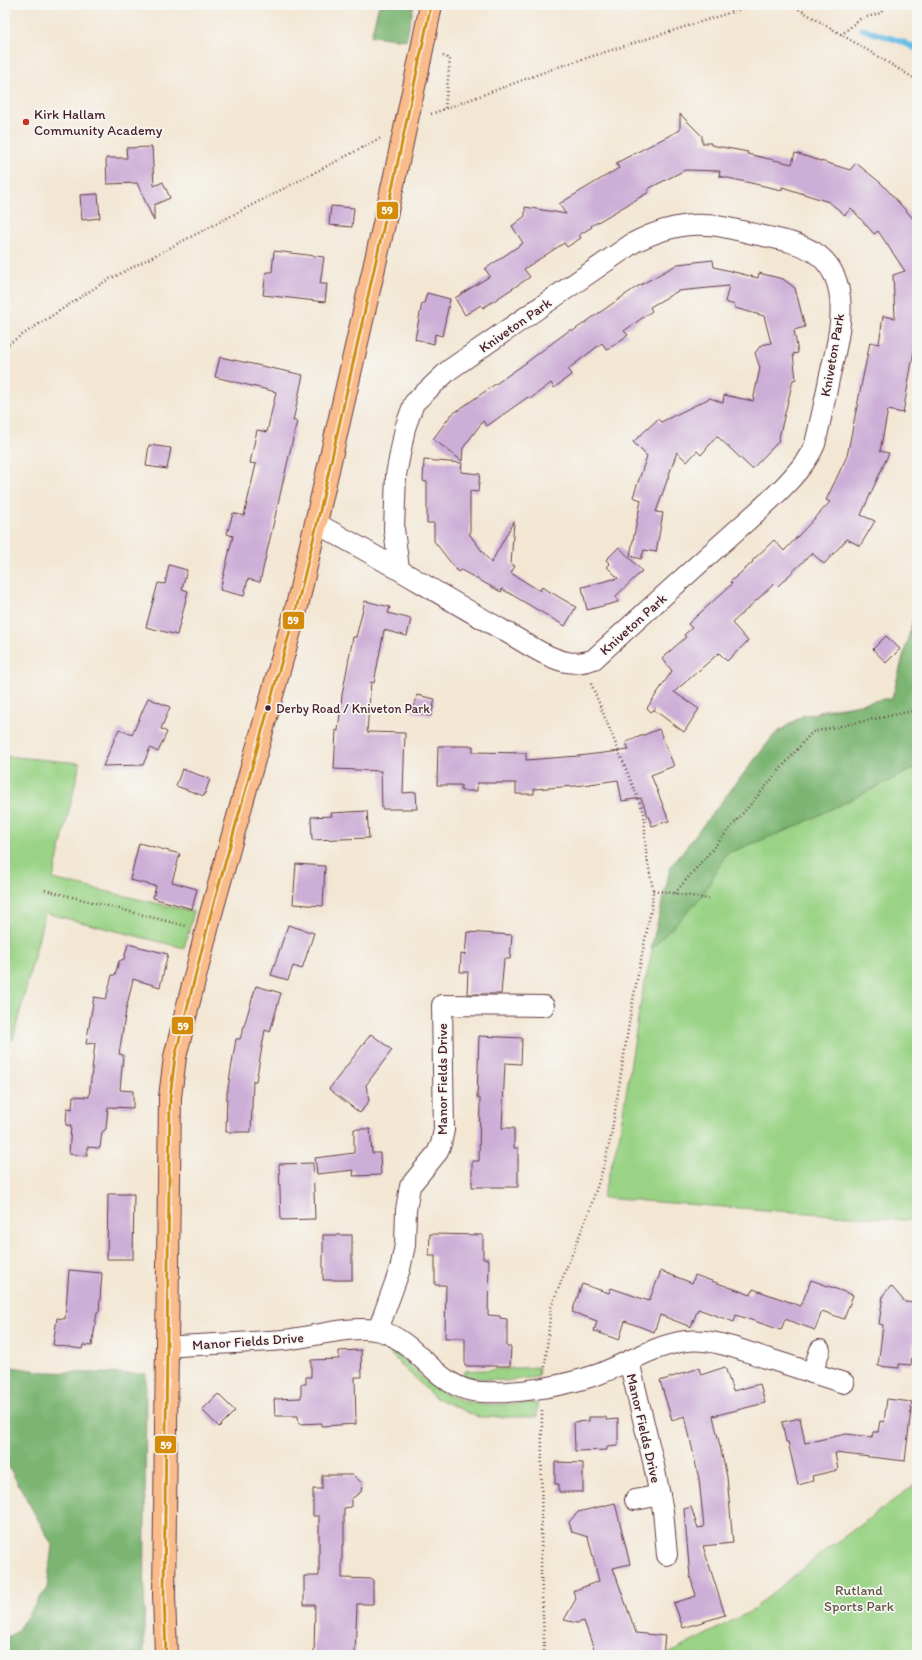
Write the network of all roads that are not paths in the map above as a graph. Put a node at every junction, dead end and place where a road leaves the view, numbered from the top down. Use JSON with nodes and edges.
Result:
{"nodes":[{"id":1,"x":431,"y":5,"type":"edge"},
{"id":2,"x":317,"y":524,"type":"junction"},
{"id":3,"x":399,"y":569,"type":"junction"},
{"id":4,"x":544,"y":1006,"type":"dead end"},
{"id":5,"x":378,"y":1330,"type":"junction"},
{"id":6,"x":166,"y":1347,"type":"junction"},
{"id":7,"x":820,"y":1350,"type":"dead end"},
{"id":8,"x":629,"y":1361,"type":"junction"},
{"id":9,"x":812,"y":1373,"type":"junction"},
{"id":10,"x":844,"y":1383,"type":"dead end"},
{"id":11,"x":660,"y":1495,"type":"junction"},
{"id":12,"x":635,"y":1500,"type":"dead end"},
{"id":13,"x":667,"y":1555,"type":"dead end"},
{"id":14,"x":166,"y":1655,"type":"edge"}],
"edges":[{"from":1,"to":2,"type":"main road","bridge":true},
{"from":2,"to":3,"type":"street","name":"Kniveton Park"},
{"from":2,"to":6,"type":"main road"},
{"from":3,"to":3,"type":"street","name":"Kniveton Park"},
{"from":4,"to":5,"type":"street","name":"Manor Fields Drive"},
{"from":5,"to":6,"type":"street","name":"Manor Fields Drive"},
{"from":5,"to":8,"type":"street","name":"Manor Fields Drive"},
{"from":6,"to":14,"type":"main road"},
{"from":7,"to":9,"type":"street"},
{"from":8,"to":9,"type":"street","name":"Manor Fields Drive"},
{"from":8,"to":11,"type":"street","name":"Manor Fields Drive"},
{"from":9,"to":10,"type":"street","name":"Manor Fields Drive"},
{"from":11,"to":12,"type":"street","name":"Manor Fields Drive"},
{"from":11,"to":13,"type":"street","name":"Manor Fields Drive"}]}
